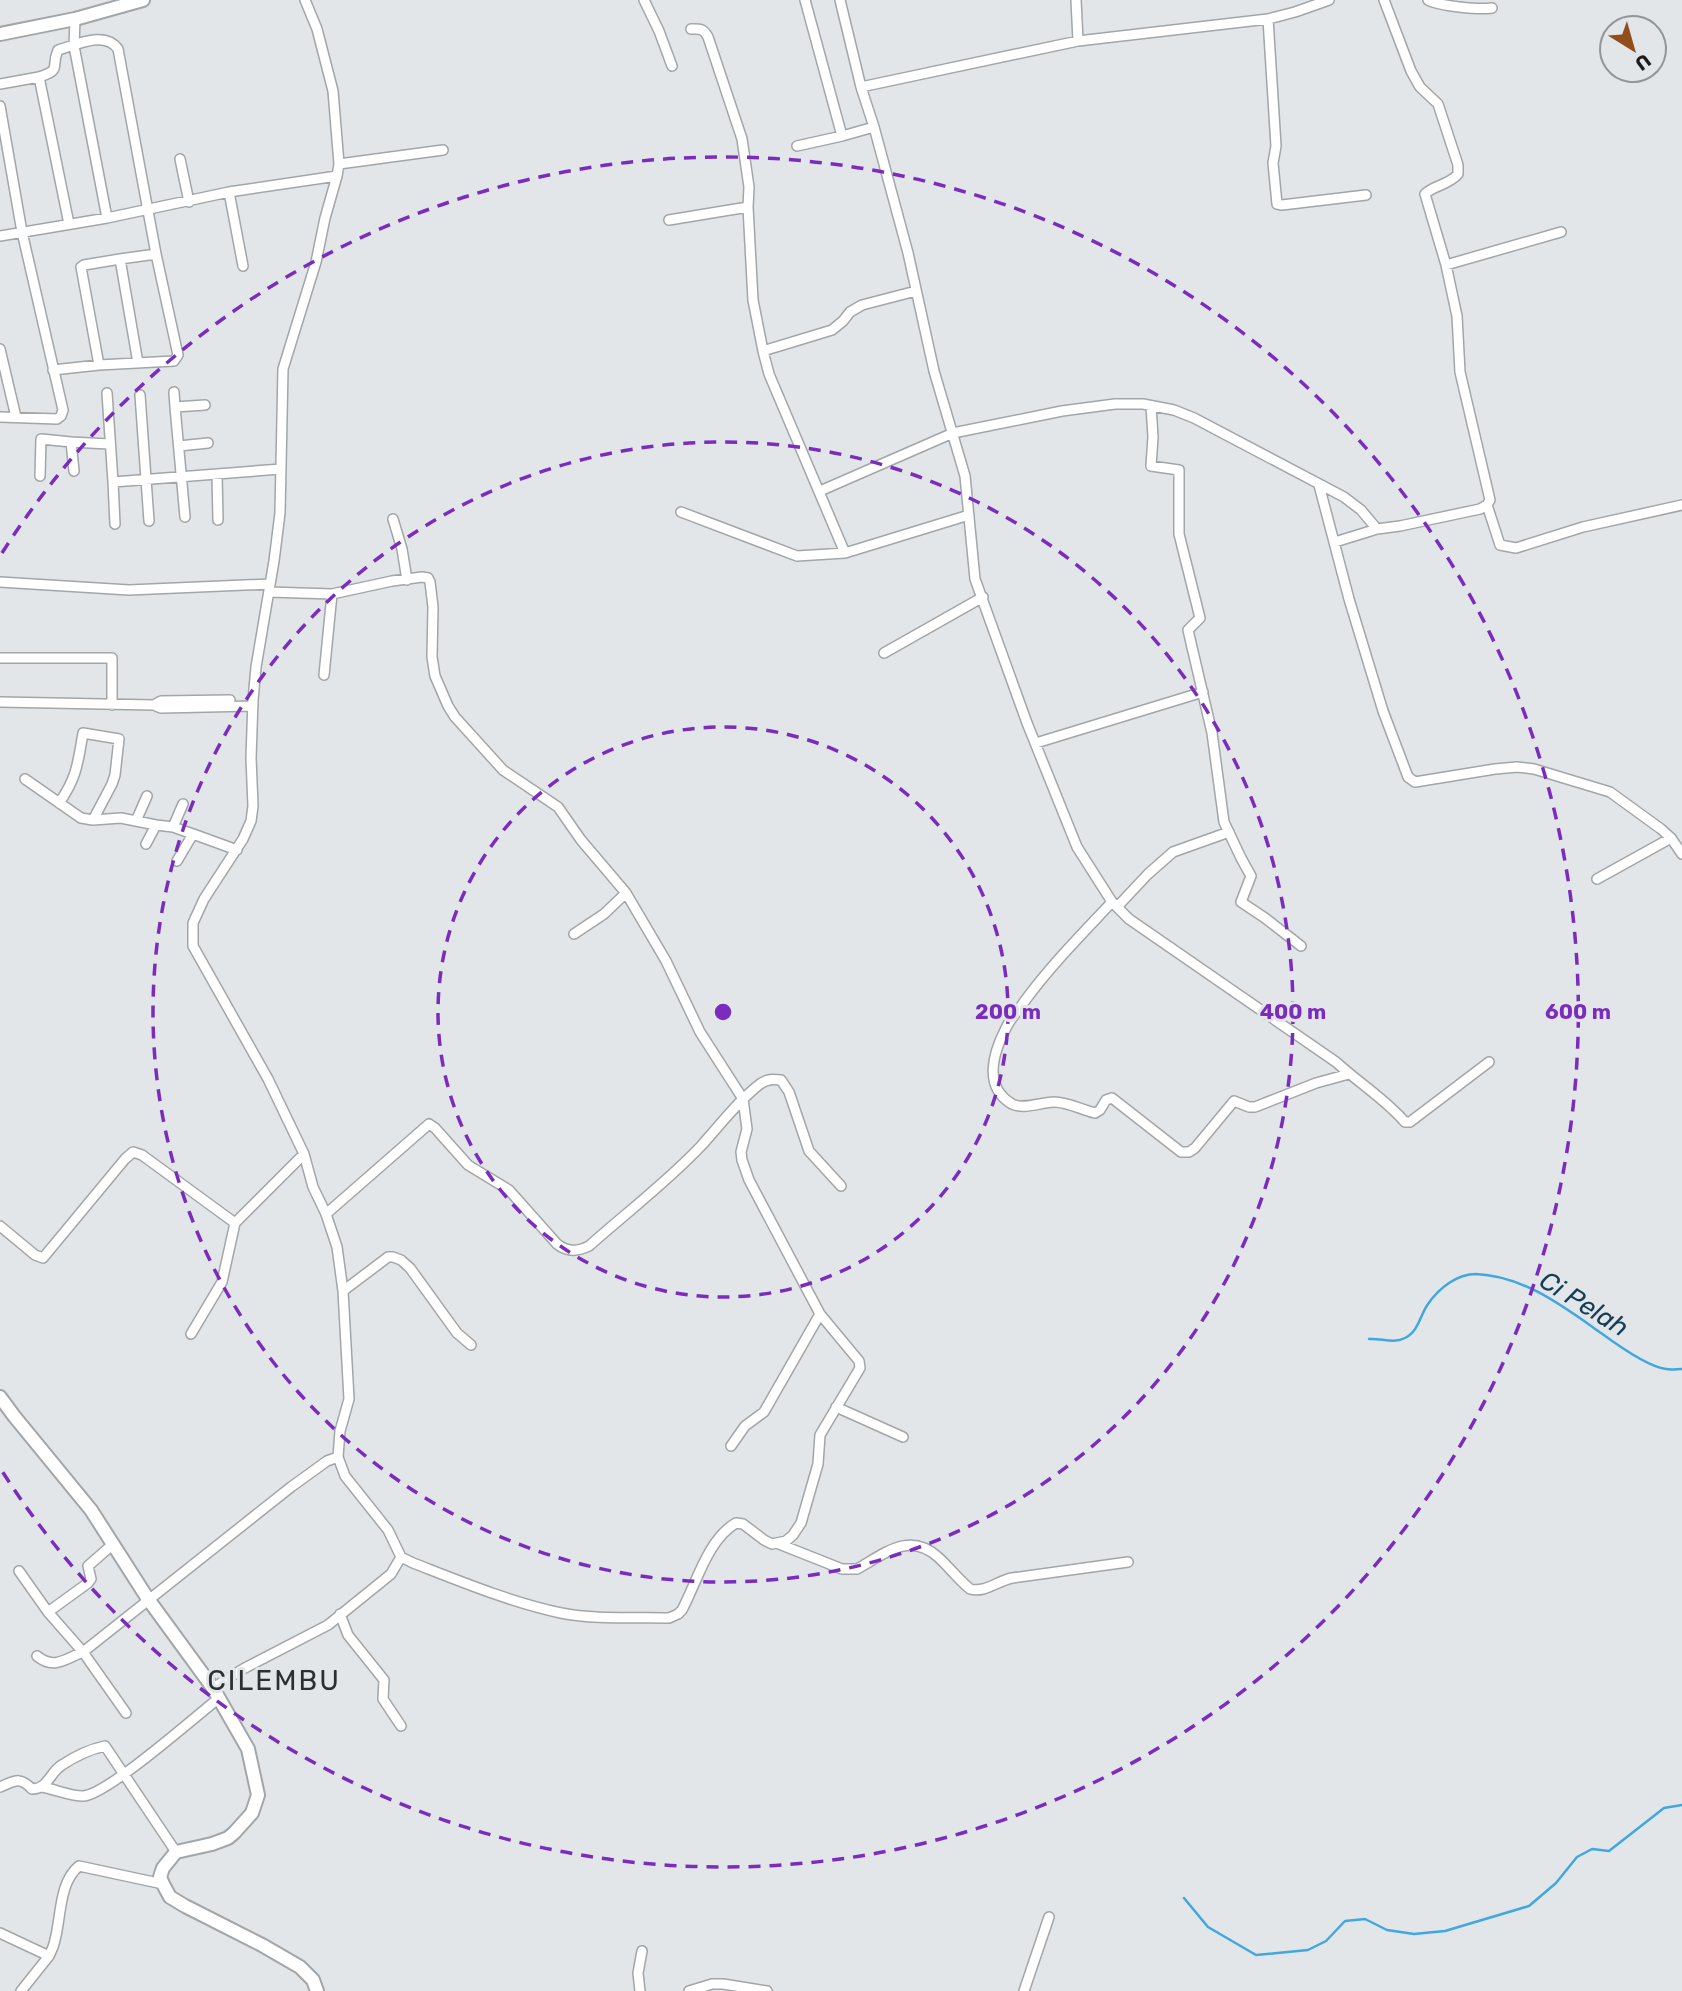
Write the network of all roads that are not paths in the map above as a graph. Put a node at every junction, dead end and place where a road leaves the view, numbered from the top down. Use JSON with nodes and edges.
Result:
{"nodes":[{"id":1,"x":143,"y":0,"type":"edge"},
{"id":2,"x":305,"y":0,"type":"edge"},
{"id":3,"x":644,"y":0,"type":"edge"},
{"id":4,"x":806,"y":0,"type":"edge"},
{"id":5,"x":840,"y":0,"type":"edge"},
{"id":6,"x":1076,"y":0,"type":"edge"},
{"id":7,"x":1329,"y":0,"type":"edge"},
{"id":8,"x":1384,"y":0,"type":"edge"},
{"id":9,"x":1429,"y":0,"type":"edge"},
{"id":10,"x":1492,"y":8,"type":"dead end"},
{"id":11,"x":75,"y":19,"type":"junction"},
{"id":12,"x":1268,"y":19,"type":"junction"},
{"id":13,"x":691,"y":29,"type":"dead end"},
{"id":14,"x":0,"y":34,"type":"edge"},
{"id":15,"x":1078,"y":41,"type":"junction"},
{"id":16,"x":74,"y":46,"type":"junction"},
{"id":17,"x":672,"y":66,"type":"dead end"},
{"id":18,"x":38,"y":77,"type":"junction"},
{"id":19,"x":0,"y":84,"type":"edge"},
{"id":20,"x":861,"y":87,"type":"junction"},
{"id":21,"x":0,"y":106,"type":"edge"},
{"id":22,"x":874,"y":127,"type":"junction"},
{"id":23,"x":842,"y":136,"type":"junction"},
{"id":24,"x":797,"y":146,"type":"dead end"},
{"id":25,"x":443,"y":150,"type":"dead end"},
{"id":26,"x":180,"y":159,"type":"dead end"},
{"id":27,"x":339,"y":164,"type":"junction"},
{"id":28,"x":337,"y":176,"type":"junction"},
{"id":29,"x":229,"y":192,"type":"junction"},
{"id":30,"x":1367,"y":195,"type":"dead end"},
{"id":31,"x":189,"y":202,"type":"junction"},
{"id":32,"x":748,"y":207,"type":"junction"},
{"id":33,"x":148,"y":210,"type":"junction"},
{"id":34,"x":107,"y":218,"type":"junction"},
{"id":35,"x":669,"y":220,"type":"dead end"},
{"id":36,"x":69,"y":224,"type":"junction"},
{"id":37,"x":22,"y":232,"type":"junction"},
{"id":38,"x":1561,"y":232,"type":"dead end"},
{"id":39,"x":0,"y":236,"type":"edge"},
{"id":40,"x":156,"y":254,"type":"junction"},
{"id":41,"x":120,"y":259,"type":"junction"},
{"id":42,"x":1446,"y":265,"type":"junction"},
{"id":43,"x":243,"y":266,"type":"dead end"},
{"id":44,"x":916,"y":291,"type":"junction"},
{"id":45,"x":0,"y":349,"type":"edge"},
{"id":46,"x":763,"y":351,"type":"junction"},
{"id":47,"x":138,"y":363,"type":"junction"},
{"id":48,"x":99,"y":365,"type":"junction"},
{"id":49,"x":53,"y":370,"type":"junction"},
{"id":50,"x":174,"y":392,"type":"dead end"},
{"id":51,"x":107,"y":393,"type":"dead end"},
{"id":52,"x":140,"y":395,"type":"dead end"},
{"id":53,"x":205,"y":405,"type":"dead end"},
{"id":54,"x":1151,"y":405,"type":"junction"},
{"id":55,"x":176,"y":407,"type":"junction"},
{"id":56,"x":0,"y":417,"type":"edge"},
{"id":57,"x":16,"y":417,"type":"junction"},
{"id":58,"x":953,"y":433,"type":"junction"},
{"id":59,"x":71,"y":442,"type":"junction"},
{"id":60,"x":208,"y":443,"type":"dead end"},
{"id":61,"x":109,"y":444,"type":"junction"},
{"id":62,"x":179,"y":446,"type":"junction"},
{"id":63,"x":281,"y":469,"type":"junction"},
{"id":64,"x":74,"y":471,"type":"dead end"},
{"id":65,"x":217,"y":474,"type":"junction"},
{"id":66,"x":40,"y":476,"type":"dead end"},
{"id":67,"x":183,"y":477,"type":"junction"},
{"id":68,"x":146,"y":479,"type":"junction"},
{"id":69,"x":113,"y":482,"type":"junction"},
{"id":70,"x":1319,"y":485,"type":"junction"},
{"id":71,"x":820,"y":491,"type":"junction"},
{"id":72,"x":1487,"y":505,"type":"junction"},
{"id":73,"x":1682,"y":505,"type":"edge"},
{"id":74,"x":681,"y":512,"type":"dead end"},
{"id":75,"x":969,"y":515,"type":"junction"},
{"id":76,"x":184,"y":517,"type":"dead end"},
{"id":77,"x":393,"y":519,"type":"dead end"},
{"id":78,"x":218,"y":520,"type":"dead end"},
{"id":79,"x":149,"y":521,"type":"dead end"},
{"id":80,"x":115,"y":524,"type":"dead end"},
{"id":81,"x":1377,"y":529,"type":"junction"},
{"id":82,"x":1335,"y":542,"type":"junction"},
{"id":83,"x":845,"y":553,"type":"junction"},
{"id":84,"x":407,"y":580,"type":"junction"},
{"id":85,"x":0,"y":582,"type":"edge"},
{"id":86,"x":270,"y":588,"type":"junction"},
{"id":87,"x":332,"y":594,"type":"junction"},
{"id":88,"x":983,"y":597,"type":"junction"},
{"id":89,"x":884,"y":653,"type":"dead end"},
{"id":90,"x":0,"y":658,"type":"edge"},
{"id":91,"x":324,"y":675,"type":"dead end"},
{"id":92,"x":1203,"y":692,"type":"junction"},
{"id":93,"x":0,"y":702,"type":"edge"},
{"id":94,"x":253,"y":703,"type":"junction"},
{"id":95,"x":112,"y":705,"type":"junction"},
{"id":96,"x":1036,"y":743,"type":"junction"},
{"id":97,"x":25,"y":779,"type":"dead end"},
{"id":98,"x":147,"y":796,"type":"dead end"},
{"id":99,"x":60,"y":803,"type":"junction"},
{"id":100,"x":183,"y":804,"type":"dead end"},
{"id":101,"x":93,"y":820,"type":"junction"},
{"id":102,"x":136,"y":821,"type":"junction"},
{"id":103,"x":156,"y":825,"type":"junction"},
{"id":104,"x":173,"y":827,"type":"junction"},
{"id":105,"x":1229,"y":832,"type":"junction"},
{"id":106,"x":193,"y":834,"type":"junction"},
{"id":107,"x":1671,"y":838,"type":"junction"},
{"id":108,"x":146,"y":844,"type":"dead end"},
{"id":109,"x":237,"y":850,"type":"junction"},
{"id":110,"x":1682,"y":854,"type":"edge"},
{"id":111,"x":177,"y":861,"type":"dead end"},
{"id":112,"x":1597,"y":879,"type":"dead end"},
{"id":113,"x":626,"y":893,"type":"junction"},
{"id":114,"x":1115,"y":904,"type":"junction"},
{"id":115,"x":574,"y":934,"type":"dead end"},
{"id":116,"x":1301,"y":946,"type":"dead end"},
{"id":117,"x":1489,"y":1062,"type":"dead end"},
{"id":118,"x":1349,"y":1074,"type":"junction"},
{"id":119,"x":743,"y":1099,"type":"junction"},
{"id":120,"x":304,"y":1154,"type":"junction"},
{"id":121,"x":841,"y":1185,"type":"dead end"},
{"id":122,"x":326,"y":1214,"type":"junction"},
{"id":123,"x":235,"y":1223,"type":"junction"},
{"id":124,"x":0,"y":1226,"type":"edge"},
{"id":125,"x":343,"y":1291,"type":"junction"},
{"id":126,"x":820,"y":1314,"type":"junction"},
{"id":127,"x":191,"y":1334,"type":"dead end"},
{"id":128,"x":471,"y":1345,"type":"dead end"},
{"id":129,"x":0,"y":1397,"type":"edge"},
{"id":130,"x":836,"y":1407,"type":"junction"},
{"id":131,"x":903,"y":1437,"type":"dead end"},
{"id":132,"x":731,"y":1446,"type":"dead end"},
{"id":133,"x":338,"y":1457,"type":"junction"},
{"id":134,"x":779,"y":1544,"type":"junction"},
{"id":135,"x":112,"y":1545,"type":"junction"},
{"id":136,"x":401,"y":1557,"type":"junction"},
{"id":137,"x":1128,"y":1562,"type":"dead end"},
{"id":138,"x":19,"y":1571,"type":"dead end"},
{"id":139,"x":148,"y":1599,"type":"junction"},
{"id":140,"x":48,"y":1612,"type":"junction"},
{"id":141,"x":340,"y":1614,"type":"junction"},
{"id":142,"x":83,"y":1652,"type":"junction"},
{"id":143,"x":37,"y":1656,"type":"dead end"},
{"id":144,"x":216,"y":1693,"type":"junction"},
{"id":145,"x":126,"y":1713,"type":"dead end"},
{"id":146,"x":401,"y":1726,"type":"dead end"},
{"id":147,"x":124,"y":1774,"type":"junction"},
{"id":148,"x":0,"y":1787,"type":"edge"},
{"id":149,"x":42,"y":1787,"type":"junction"},
{"id":150,"x":176,"y":1852,"type":"junction"},
{"id":151,"x":163,"y":1884,"type":"junction"},
{"id":152,"x":1049,"y":1917,"type":"dead end"},
{"id":153,"x":0,"y":1933,"type":"edge"},
{"id":154,"x":642,"y":1951,"type":"dead end"},
{"id":155,"x":49,"y":1956,"type":"junction"},
{"id":156,"x":22,"y":1991,"type":"edge"},
{"id":157,"x":317,"y":1991,"type":"edge"},
{"id":158,"x":640,"y":1991,"type":"edge"},
{"id":159,"x":689,"y":1991,"type":"edge"},
{"id":160,"x":767,"y":1991,"type":"edge"},
{"id":161,"x":1024,"y":1991,"type":"edge"}],
"edges":[{"from":1,"to":11,"type":"street"},
{"from":2,"to":27,"type":"street"},
{"from":3,"to":17,"type":"street"},
{"from":4,"to":23,"type":"street"},
{"from":5,"to":20,"type":"street"},
{"from":6,"to":15,"type":"street"},
{"from":7,"to":12,"type":"street"},
{"from":8,"to":42,"type":"street"},
{"from":9,"to":10,"type":"street"},
{"from":11,"to":14,"type":"street"},
{"from":11,"to":16,"type":"street"},
{"from":12,"to":15,"type":"street"},
{"from":12,"to":30,"type":"street"},
{"from":13,"to":32,"type":"street"},
{"from":15,"to":20,"type":"street"},
{"from":16,"to":18,"type":"street"},
{"from":16,"to":33,"type":"street"},
{"from":16,"to":34,"type":"street"},
{"from":18,"to":19,"type":"street"},
{"from":18,"to":36,"type":"street"},
{"from":20,"to":22,"type":"street"},
{"from":21,"to":37,"type":"street"},
{"from":22,"to":23,"type":"street"},
{"from":22,"to":44,"type":"street"},
{"from":23,"to":24,"type":"street"},
{"from":25,"to":27,"type":"street"},
{"from":26,"to":31,"type":"street"},
{"from":27,"to":28,"type":"street"},
{"from":28,"to":29,"type":"street"},
{"from":28,"to":63,"type":"street"},
{"from":29,"to":31,"type":"street"},
{"from":29,"to":43,"type":"street"},
{"from":31,"to":33,"type":"street"},
{"from":32,"to":35,"type":"street"},
{"from":32,"to":46,"type":"street"},
{"from":33,"to":34,"type":"street"},
{"from":33,"to":40,"type":"street"},
{"from":34,"to":36,"type":"street"},
{"from":36,"to":37,"type":"street"},
{"from":37,"to":39,"type":"street"},
{"from":37,"to":49,"type":"street"},
{"from":38,"to":42,"type":"street"},
{"from":40,"to":41,"type":"street"},
{"from":40,"to":47,"type":"street"},
{"from":41,"to":47,"type":"street"},
{"from":41,"to":48,"type":"street"},
{"from":42,"to":72,"type":"street"},
{"from":44,"to":46,"type":"street"},
{"from":44,"to":58,"type":"street"},
{"from":45,"to":57,"type":"street"},
{"from":46,"to":71,"type":"street"},
{"from":47,"to":48,"type":"street"},
{"from":48,"to":49,"type":"street"},
{"from":49,"to":57,"type":"street"},
{"from":50,"to":55,"type":"street"},
{"from":51,"to":61,"type":"street"},
{"from":52,"to":68,"type":"street"},
{"from":53,"to":55,"type":"street"},
{"from":54,"to":58,"type":"street"},
{"from":54,"to":70,"type":"street"},
{"from":54,"to":92,"type":"street"},
{"from":55,"to":62,"type":"street"},
{"from":56,"to":57,"type":"street"},
{"from":58,"to":71,"type":"street"},
{"from":58,"to":75,"type":"street"},
{"from":59,"to":61,"type":"street"},
{"from":59,"to":64,"type":"street"},
{"from":59,"to":66,"type":"street"},
{"from":60,"to":62,"type":"street"},
{"from":61,"to":69,"type":"street"},
{"from":62,"to":67,"type":"street"},
{"from":63,"to":65,"type":"street"},
{"from":63,"to":86,"type":"street"},
{"from":65,"to":67,"type":"street"},
{"from":65,"to":78,"type":"street"},
{"from":67,"to":68,"type":"street"},
{"from":67,"to":76,"type":"street"},
{"from":68,"to":69,"type":"street"},
{"from":68,"to":79,"type":"street"},
{"from":69,"to":80,"type":"street"},
{"from":70,"to":81,"type":"street"},
{"from":70,"to":82,"type":"street"},
{"from":71,"to":83,"type":"street"},
{"from":72,"to":73,"type":"street"},
{"from":72,"to":81,"type":"street"},
{"from":74,"to":83,"type":"street"},
{"from":75,"to":83,"type":"street"},
{"from":75,"to":88,"type":"street"},
{"from":77,"to":84,"type":"street"},
{"from":81,"to":82,"type":"street"},
{"from":82,"to":107,"type":"street"},
{"from":84,"to":87,"type":"street"},
{"from":84,"to":113,"type":"street"},
{"from":85,"to":86,"type":"street"},
{"from":86,"to":87,"type":"street"},
{"from":86,"to":94,"type":"street"},
{"from":87,"to":91,"type":"street"},
{"from":88,"to":89,"type":"street"},
{"from":88,"to":96,"type":"street"},
{"from":90,"to":95,"type":"street"},
{"from":92,"to":96,"type":"street"},
{"from":92,"to":105,"type":"street"},
{"from":93,"to":95,"type":"street"},
{"from":94,"to":95,"type":"street"},
{"from":94,"to":109,"type":"street"},
{"from":96,"to":114,"type":"street"},
{"from":97,"to":99,"type":"street"},
{"from":98,"to":102,"type":"street"},
{"from":99,"to":101,"type":"street"},
{"from":99,"to":101,"type":"street"},
{"from":100,"to":104,"type":"street"},
{"from":101,"to":102,"type":"street"},
{"from":102,"to":103,"type":"street"},
{"from":103,"to":104,"type":"street"},
{"from":103,"to":108,"type":"street"},
{"from":104,"to":106,"type":"street"},
{"from":105,"to":114,"type":"street"},
{"from":105,"to":116,"type":"street"},
{"from":106,"to":109,"type":"street"},
{"from":106,"to":111,"type":"street"},
{"from":107,"to":110,"type":"street"},
{"from":107,"to":112,"type":"street"},
{"from":109,"to":120,"type":"street"},
{"from":113,"to":115,"type":"street"},
{"from":113,"to":119,"type":"street"},
{"from":114,"to":118,"type":"street"},
{"from":114,"to":118,"type":"street"},
{"from":117,"to":118,"type":"street"},
{"from":119,"to":121,"type":"street"},
{"from":119,"to":122,"type":"street"},
{"from":119,"to":126,"type":"street"},
{"from":120,"to":122,"type":"street"},
{"from":120,"to":123,"type":"street"},
{"from":122,"to":125,"type":"street"},
{"from":123,"to":124,"type":"street"},
{"from":123,"to":127,"type":"street"},
{"from":125,"to":128,"type":"street"},
{"from":125,"to":133,"type":"street"},
{"from":126,"to":130,"type":"street"},
{"from":126,"to":132,"type":"street"},
{"from":129,"to":135,"type":"street"},
{"from":130,"to":131,"type":"street"},
{"from":130,"to":134,"type":"street"},
{"from":133,"to":136,"type":"street"},
{"from":133,"to":139,"type":"street"},
{"from":134,"to":136,"type":"street"},
{"from":134,"to":137,"type":"street"},
{"from":135,"to":139,"type":"street"},
{"from":135,"to":140,"type":"street"},
{"from":136,"to":141,"type":"street"},
{"from":138,"to":140,"type":"street"},
{"from":139,"to":142,"type":"street"},
{"from":139,"to":144,"type":"street"},
{"from":140,"to":142,"type":"street"},
{"from":141,"to":144,"type":"street"},
{"from":141,"to":146,"type":"street"},
{"from":142,"to":143,"type":"street"},
{"from":142,"to":145,"type":"street"},
{"from":144,"to":147,"type":"street"},
{"from":144,"to":150,"type":"street"},
{"from":147,"to":149,"type":"street"},
{"from":147,"to":149,"type":"street"},
{"from":147,"to":150,"type":"street"},
{"from":148,"to":149,"type":"street"},
{"from":150,"to":151,"type":"street"},
{"from":151,"to":155,"type":"street"},
{"from":151,"to":157,"type":"street"},
{"from":152,"to":161,"type":"street"},
{"from":153,"to":155,"type":"street"},
{"from":154,"to":158,"type":"street"},
{"from":155,"to":156,"type":"street"},
{"from":159,"to":160,"type":"street"}]}
